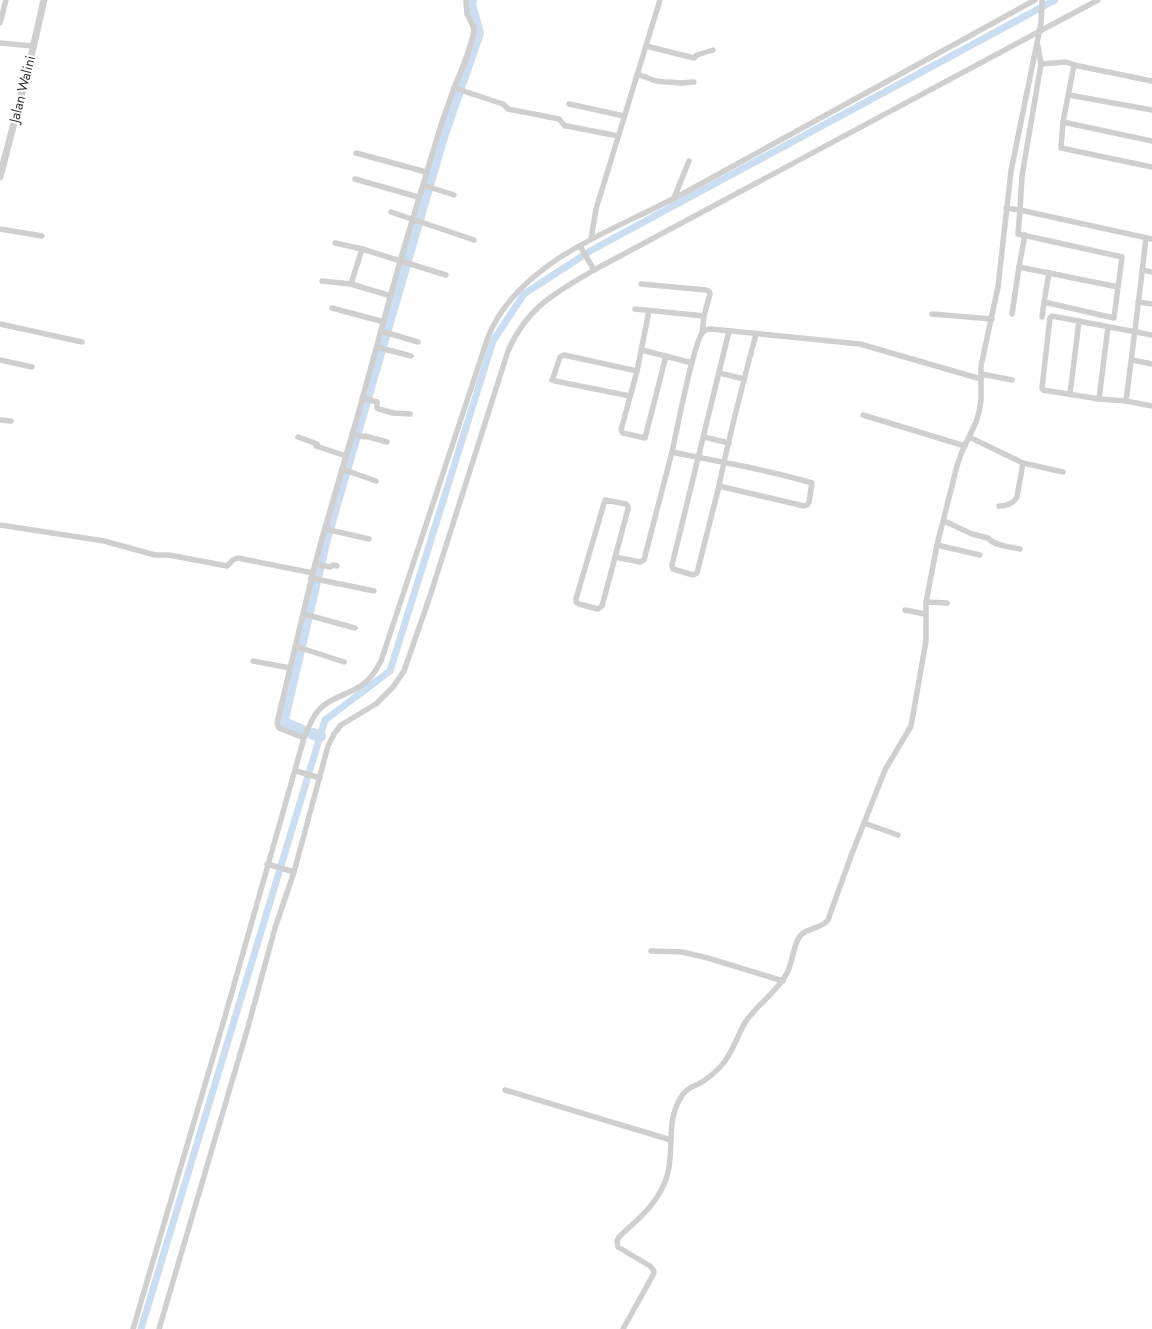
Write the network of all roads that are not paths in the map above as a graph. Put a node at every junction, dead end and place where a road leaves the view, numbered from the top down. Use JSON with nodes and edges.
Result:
{"nodes":[{"id":1,"x":44,"y":0,"type":"edge"},
{"id":2,"x":466,"y":0,"type":"edge"},
{"id":3,"x":660,"y":0,"type":"edge"},
{"id":4,"x":1035,"y":0,"type":"edge"},
{"id":5,"x":1042,"y":0,"type":"edge"},
{"id":6,"x":1098,"y":0,"type":"edge"},
{"id":7,"x":4,"y":3,"type":"edge"},
{"id":8,"x":0,"y":22,"type":"edge"},
{"id":9,"x":1039,"y":31,"type":"junction"},
{"id":10,"x":0,"y":43,"type":"edge"},
{"id":11,"x":1037,"y":43,"type":"junction"},
{"id":12,"x":33,"y":46,"type":"junction"},
{"id":13,"x":646,"y":46,"type":"junction"},
{"id":14,"x":713,"y":50,"type":"dead end"},
{"id":15,"x":1042,"y":64,"type":"junction"},
{"id":16,"x":1074,"y":65,"type":"junction"},
{"id":17,"x":637,"y":74,"type":"junction"},
{"id":18,"x":1152,"y":81,"type":"edge"},
{"id":19,"x":694,"y":82,"type":"dead end"},
{"id":20,"x":455,"y":89,"type":"junction"},
{"id":21,"x":1069,"y":95,"type":"junction"},
{"id":22,"x":569,"y":104,"type":"dead end"},
{"id":23,"x":1152,"y":110,"type":"edge"},
{"id":24,"x":624,"y":116,"type":"junction"},
{"id":25,"x":1063,"y":122,"type":"junction"},
{"id":26,"x":618,"y":136,"type":"junction"},
{"id":27,"x":1152,"y":141,"type":"edge"},
{"id":28,"x":356,"y":153,"type":"dead end"},
{"id":29,"x":689,"y":161,"type":"dead end"},
{"id":30,"x":1152,"y":167,"type":"edge"},
{"id":31,"x":426,"y":172,"type":"junction"},
{"id":32,"x":0,"y":177,"type":"edge"},
{"id":33,"x":355,"y":179,"type":"dead end"},
{"id":34,"x":426,"y":186,"type":"junction"},
{"id":35,"x":454,"y":195,"type":"dead end"},
{"id":36,"x":418,"y":197,"type":"junction"},
{"id":37,"x":674,"y":198,"type":"junction"},
{"id":38,"x":1006,"y":208,"type":"junction"},
{"id":39,"x":1020,"y":210,"type":"junction"},
{"id":40,"x":390,"y":212,"type":"dead end"},
{"id":41,"x":416,"y":221,"type":"junction"},
{"id":42,"x":0,"y":229,"type":"edge"},
{"id":43,"x":1025,"y":235,"type":"junction"},
{"id":44,"x":42,"y":236,"type":"dead end"},
{"id":45,"x":1146,"y":238,"type":"junction"},
{"id":46,"x":591,"y":239,"type":"junction"},
{"id":47,"x":1152,"y":239,"type":"edge"},
{"id":48,"x":474,"y":240,"type":"dead end"},
{"id":49,"x":335,"y":243,"type":"dead end"},
{"id":50,"x":582,"y":247,"type":"junction"},
{"id":51,"x":362,"y":249,"type":"junction"},
{"id":52,"x":403,"y":262,"type":"junction"},
{"id":53,"x":1019,"y":267,"type":"junction"},
{"id":54,"x":593,"y":268,"type":"junction"},
{"id":55,"x":1142,"y":270,"type":"junction"},
{"id":56,"x":1152,"y":272,"type":"edge"},
{"id":57,"x":1049,"y":273,"type":"junction"},
{"id":58,"x":446,"y":275,"type":"dead end"},
{"id":59,"x":322,"y":281,"type":"dead end"},
{"id":60,"x":351,"y":284,"type":"junction"},
{"id":61,"x":641,"y":284,"type":"dead end"},
{"id":62,"x":1118,"y":287,"type":"junction"},
{"id":63,"x":391,"y":296,"type":"junction"},
{"id":64,"x":1044,"y":302,"type":"junction"},
{"id":65,"x":1138,"y":302,"type":"junction"},
{"id":66,"x":1152,"y":304,"type":"edge"},
{"id":67,"x":332,"y":308,"type":"dead end"},
{"id":68,"x":635,"y":309,"type":"dead end"},
{"id":69,"x":649,"y":311,"type":"junction"},
{"id":70,"x":932,"y":314,"type":"dead end"},
{"id":71,"x":1012,"y":314,"type":"dead end"},
{"id":72,"x":704,"y":316,"type":"junction"},
{"id":73,"x":1042,"y":317,"type":"dead end"},
{"id":74,"x":992,"y":319,"type":"junction"},
{"id":75,"x":1079,"y":321,"type":"junction"},
{"id":76,"x":384,"y":322,"type":"junction"},
{"id":77,"x":0,"y":324,"type":"edge"},
{"id":78,"x":1108,"y":326,"type":"junction"},
{"id":79,"x":729,"y":331,"type":"junction"},
{"id":80,"x":1134,"y":331,"type":"junction"},
{"id":81,"x":384,"y":332,"type":"junction"},
{"id":82,"x":702,"y":332,"type":"junction"},
{"id":83,"x":756,"y":334,"type":"junction"},
{"id":84,"x":1152,"y":335,"type":"edge"},
{"id":85,"x":82,"y":342,"type":"dead end"},
{"id":86,"x":418,"y":342,"type":"dead end"},
{"id":87,"x":379,"y":347,"type":"junction"},
{"id":88,"x":642,"y":350,"type":"junction"},
{"id":89,"x":411,"y":356,"type":"dead end"},
{"id":90,"x":666,"y":356,"type":"junction"},
{"id":91,"x":0,"y":360,"type":"edge"},
{"id":92,"x":1132,"y":360,"type":"junction"},
{"id":93,"x":692,"y":362,"type":"junction"},
{"id":94,"x":1152,"y":364,"type":"edge"},
{"id":95,"x":32,"y":367,"type":"dead end"},
{"id":96,"x":637,"y":370,"type":"junction"},
{"id":97,"x":719,"y":373,"type":"junction"},
{"id":98,"x":981,"y":376,"type":"junction"},
{"id":99,"x":744,"y":379,"type":"junction"},
{"id":100,"x":1012,"y":380,"type":"dead end"},
{"id":101,"x":1070,"y":394,"type":"junction"},
{"id":102,"x":630,"y":396,"type":"junction"},
{"id":103,"x":365,"y":399,"type":"junction"},
{"id":104,"x":1099,"y":400,"type":"junction"},
{"id":105,"x":1126,"y":401,"type":"junction"},
{"id":106,"x":1152,"y":406,"type":"edge"},
{"id":107,"x":410,"y":414,"type":"dead end"},
{"id":108,"x":863,"y":415,"type":"dead end"},
{"id":109,"x":0,"y":420,"type":"edge"},
{"id":110,"x":11,"y":421,"type":"dead end"},
{"id":111,"x":354,"y":434,"type":"junction"},
{"id":112,"x":298,"y":437,"type":"dead end"},
{"id":113,"x":704,"y":437,"type":"junction"},
{"id":114,"x":969,"y":437,"type":"junction"},
{"id":115,"x":386,"y":442,"type":"dead end"},
{"id":116,"x":729,"y":443,"type":"junction"},
{"id":117,"x":965,"y":446,"type":"junction"},
{"id":118,"x":672,"y":452,"type":"junction"},
{"id":119,"x":346,"y":456,"type":"junction"},
{"id":120,"x":699,"y":458,"type":"junction"},
{"id":121,"x":724,"y":462,"type":"junction"},
{"id":122,"x":1023,"y":463,"type":"junction"},
{"id":123,"x":344,"y":469,"type":"junction"},
{"id":124,"x":1063,"y":472,"type":"dead end"},
{"id":125,"x":376,"y":481,"type":"dead end"},
{"id":126,"x":719,"y":486,"type":"junction"},
{"id":127,"x":999,"y":506,"type":"dead end"},
{"id":128,"x":944,"y":521,"type":"junction"},
{"id":129,"x":0,"y":525,"type":"edge"},
{"id":130,"x":327,"y":530,"type":"junction"},
{"id":131,"x":369,"y":539,"type":"dead end"},
{"id":132,"x":937,"y":545,"type":"junction"},
{"id":133,"x":1020,"y":549,"type":"dead end"},
{"id":134,"x":980,"y":555,"type":"dead end"},
{"id":135,"x":615,"y":557,"type":"junction"},
{"id":136,"x":318,"y":565,"type":"junction"},
{"id":137,"x":338,"y":566,"type":"dead end"},
{"id":138,"x":314,"y":577,"type":"junction"},
{"id":139,"x":374,"y":591,"type":"dead end"},
{"id":140,"x":926,"y":602,"type":"junction"},
{"id":141,"x":947,"y":603,"type":"dead end"},
{"id":142,"x":905,"y":610,"type":"dead end"},
{"id":143,"x":307,"y":614,"type":"junction"},
{"id":144,"x":925,"y":614,"type":"junction"},
{"id":145,"x":356,"y":628,"type":"dead end"},
{"id":146,"x":298,"y":647,"type":"junction"},
{"id":147,"x":253,"y":661,"type":"dead end"},
{"id":148,"x":344,"y":662,"type":"dead end"},
{"id":149,"x":290,"y":668,"type":"junction"},
{"id":150,"x":304,"y":738,"type":"junction"},
{"id":151,"x":296,"y":771,"type":"junction"},
{"id":152,"x":317,"y":777,"type":"junction"},
{"id":153,"x":864,"y":823,"type":"junction"},
{"id":154,"x":898,"y":835,"type":"dead end"},
{"id":155,"x":268,"y":864,"type":"junction"},
{"id":156,"x":292,"y":871,"type":"junction"},
{"id":157,"x":651,"y":951,"type":"dead end"},
{"id":158,"x":783,"y":981,"type":"junction"},
{"id":159,"x":505,"y":1090,"type":"dead end"},
{"id":160,"x":671,"y":1140,"type":"junction"},
{"id":161,"x":133,"y":1329,"type":"edge"},
{"id":162,"x":159,"y":1329,"type":"edge"},
{"id":163,"x":623,"y":1329,"type":"edge"}],
"edges":[{"from":1,"to":12,"type":"street","name":"Jalan Walini"},
{"from":2,"to":20,"type":"street"},
{"from":3,"to":13,"type":"street"},
{"from":4,"to":37,"type":"street"},
{"from":5,"to":9,"type":"street"},
{"from":6,"to":9,"type":"street"},
{"from":7,"to":8,"type":"street"},
{"from":9,"to":11,"type":"street"},
{"from":9,"to":54,"type":"street"},
{"from":10,"to":12,"type":"street"},
{"from":11,"to":15,"type":"street"},
{"from":11,"to":38,"type":"street"},
{"from":12,"to":32,"type":"street","name":"Jalan Walini"},
{"from":13,"to":14,"type":"street"},
{"from":13,"to":17,"type":"street"},
{"from":15,"to":16,"type":"street"},
{"from":15,"to":39,"type":"street"},
{"from":16,"to":18,"type":"street"},
{"from":16,"to":21,"type":"street"},
{"from":17,"to":19,"type":"street"},
{"from":17,"to":24,"type":"street"},
{"from":20,"to":26,"type":"street"},
{"from":20,"to":31,"type":"street"},
{"from":21,"to":23,"type":"street"},
{"from":21,"to":25,"type":"street"},
{"from":22,"to":24,"type":"street"},
{"from":24,"to":26,"type":"street"},
{"from":25,"to":27,"type":"street"},
{"from":25,"to":30,"type":"street"},
{"from":26,"to":46,"type":"street"},
{"from":28,"to":31,"type":"street"},
{"from":29,"to":37,"type":"street"},
{"from":31,"to":34,"type":"street"},
{"from":33,"to":36,"type":"street"},
{"from":34,"to":35,"type":"street"},
{"from":34,"to":36,"type":"street"},
{"from":36,"to":41,"type":"street"},
{"from":37,"to":46,"type":"street"},
{"from":38,"to":39,"type":"street"},
{"from":38,"to":74,"type":"street"},
{"from":39,"to":43,"type":"street"},
{"from":39,"to":45,"type":"street"},
{"from":40,"to":41,"type":"street"},
{"from":41,"to":48,"type":"street"},
{"from":41,"to":52,"type":"street"},
{"from":42,"to":44,"type":"street"},
{"from":43,"to":53,"type":"street"},
{"from":43,"to":62,"type":"street"},
{"from":45,"to":47,"type":"street"},
{"from":45,"to":55,"type":"street"},
{"from":46,"to":50,"type":"street"},
{"from":49,"to":51,"type":"street"},
{"from":50,"to":54,"type":"street"},
{"from":50,"to":150,"type":"street"},
{"from":51,"to":52,"type":"street"},
{"from":51,"to":60,"type":"street"},
{"from":52,"to":58,"type":"street"},
{"from":52,"to":63,"type":"street"},
{"from":53,"to":57,"type":"street"},
{"from":53,"to":71,"type":"street"},
{"from":54,"to":152,"type":"street"},
{"from":55,"to":56,"type":"street"},
{"from":55,"to":65,"type":"street"},
{"from":57,"to":62,"type":"street"},
{"from":57,"to":64,"type":"street"},
{"from":59,"to":60,"type":"street"},
{"from":60,"to":63,"type":"street"},
{"from":61,"to":72,"type":"street"},
{"from":62,"to":64,"type":"street"},
{"from":63,"to":76,"type":"street"},
{"from":64,"to":73,"type":"street"},
{"from":65,"to":66,"type":"street"},
{"from":65,"to":80,"type":"street"},
{"from":67,"to":76,"type":"street"},
{"from":68,"to":69,"type":"street"},
{"from":69,"to":72,"type":"street"},
{"from":69,"to":88,"type":"street"},
{"from":70,"to":74,"type":"street"},
{"from":72,"to":82,"type":"street"},
{"from":74,"to":98,"type":"street"},
{"from":75,"to":78,"type":"street"},
{"from":75,"to":101,"type":"street"},
{"from":75,"to":101,"type":"street"},
{"from":76,"to":81,"type":"street"},
{"from":77,"to":85,"type":"street"},
{"from":78,"to":80,"type":"street"},
{"from":78,"to":104,"type":"street"},
{"from":79,"to":82,"type":"street"},
{"from":79,"to":83,"type":"street"},
{"from":79,"to":97,"type":"street"},
{"from":80,"to":84,"type":"street"},
{"from":80,"to":92,"type":"street"},
{"from":81,"to":86,"type":"street"},
{"from":81,"to":87,"type":"street"},
{"from":82,"to":93,"type":"street"},
{"from":83,"to":98,"type":"street"},
{"from":83,"to":99,"type":"street"},
{"from":87,"to":89,"type":"street"},
{"from":87,"to":103,"type":"street"},
{"from":88,"to":90,"type":"street"},
{"from":88,"to":96,"type":"street"},
{"from":90,"to":93,"type":"street"},
{"from":90,"to":102,"type":"street"},
{"from":91,"to":95,"type":"street"},
{"from":92,"to":94,"type":"street"},
{"from":92,"to":105,"type":"street"},
{"from":93,"to":118,"type":"street"},
{"from":96,"to":102,"type":"street"},
{"from":96,"to":102,"type":"street"},
{"from":97,"to":99,"type":"street"},
{"from":97,"to":113,"type":"street"},
{"from":98,"to":100,"type":"street"},
{"from":98,"to":114,"type":"street"},
{"from":99,"to":116,"type":"street"},
{"from":101,"to":104,"type":"street"},
{"from":103,"to":107,"type":"street"},
{"from":103,"to":111,"type":"street"},
{"from":104,"to":105,"type":"street"},
{"from":105,"to":106,"type":"street"},
{"from":108,"to":117,"type":"street"},
{"from":109,"to":110,"type":"street"},
{"from":111,"to":115,"type":"street"},
{"from":111,"to":119,"type":"street"},
{"from":112,"to":119,"type":"street"},
{"from":113,"to":116,"type":"street"},
{"from":113,"to":120,"type":"street"},
{"from":114,"to":117,"type":"street"},
{"from":114,"to":122,"type":"street"},
{"from":116,"to":121,"type":"street"},
{"from":117,"to":128,"type":"street"},
{"from":118,"to":120,"type":"street"},
{"from":118,"to":135,"type":"street"},
{"from":119,"to":123,"type":"street"},
{"from":120,"to":121,"type":"street"},
{"from":120,"to":126,"type":"street"},
{"from":121,"to":126,"type":"street"},
{"from":121,"to":126,"type":"street"},
{"from":122,"to":124,"type":"street"},
{"from":122,"to":127,"type":"street"},
{"from":123,"to":125,"type":"street"},
{"from":123,"to":130,"type":"street"},
{"from":128,"to":132,"type":"street"},
{"from":128,"to":133,"type":"street"},
{"from":129,"to":138,"type":"street"},
{"from":130,"to":131,"type":"street"},
{"from":130,"to":136,"type":"street"},
{"from":132,"to":134,"type":"street"},
{"from":132,"to":140,"type":"street"},
{"from":135,"to":135,"type":"street"},
{"from":136,"to":137,"type":"street"},
{"from":136,"to":138,"type":"street"},
{"from":138,"to":139,"type":"street"},
{"from":138,"to":143,"type":"street"},
{"from":140,"to":141,"type":"street"},
{"from":140,"to":144,"type":"street"},
{"from":142,"to":144,"type":"street"},
{"from":143,"to":145,"type":"street"},
{"from":143,"to":146,"type":"street"},
{"from":144,"to":153,"type":"street"},
{"from":146,"to":148,"type":"street"},
{"from":146,"to":149,"type":"street"},
{"from":147,"to":149,"type":"street"},
{"from":149,"to":150,"type":"street"},
{"from":150,"to":151,"type":"street"},
{"from":151,"to":152,"type":"street"},
{"from":151,"to":155,"type":"street"},
{"from":152,"to":156,"type":"street"},
{"from":153,"to":154,"type":"street"},
{"from":153,"to":158,"type":"street"},
{"from":155,"to":156,"type":"street"},
{"from":155,"to":161,"type":"street"},
{"from":156,"to":162,"type":"street"},
{"from":157,"to":158,"type":"street"},
{"from":158,"to":160,"type":"street"},
{"from":159,"to":160,"type":"street"},
{"from":160,"to":163,"type":"street"}]}
